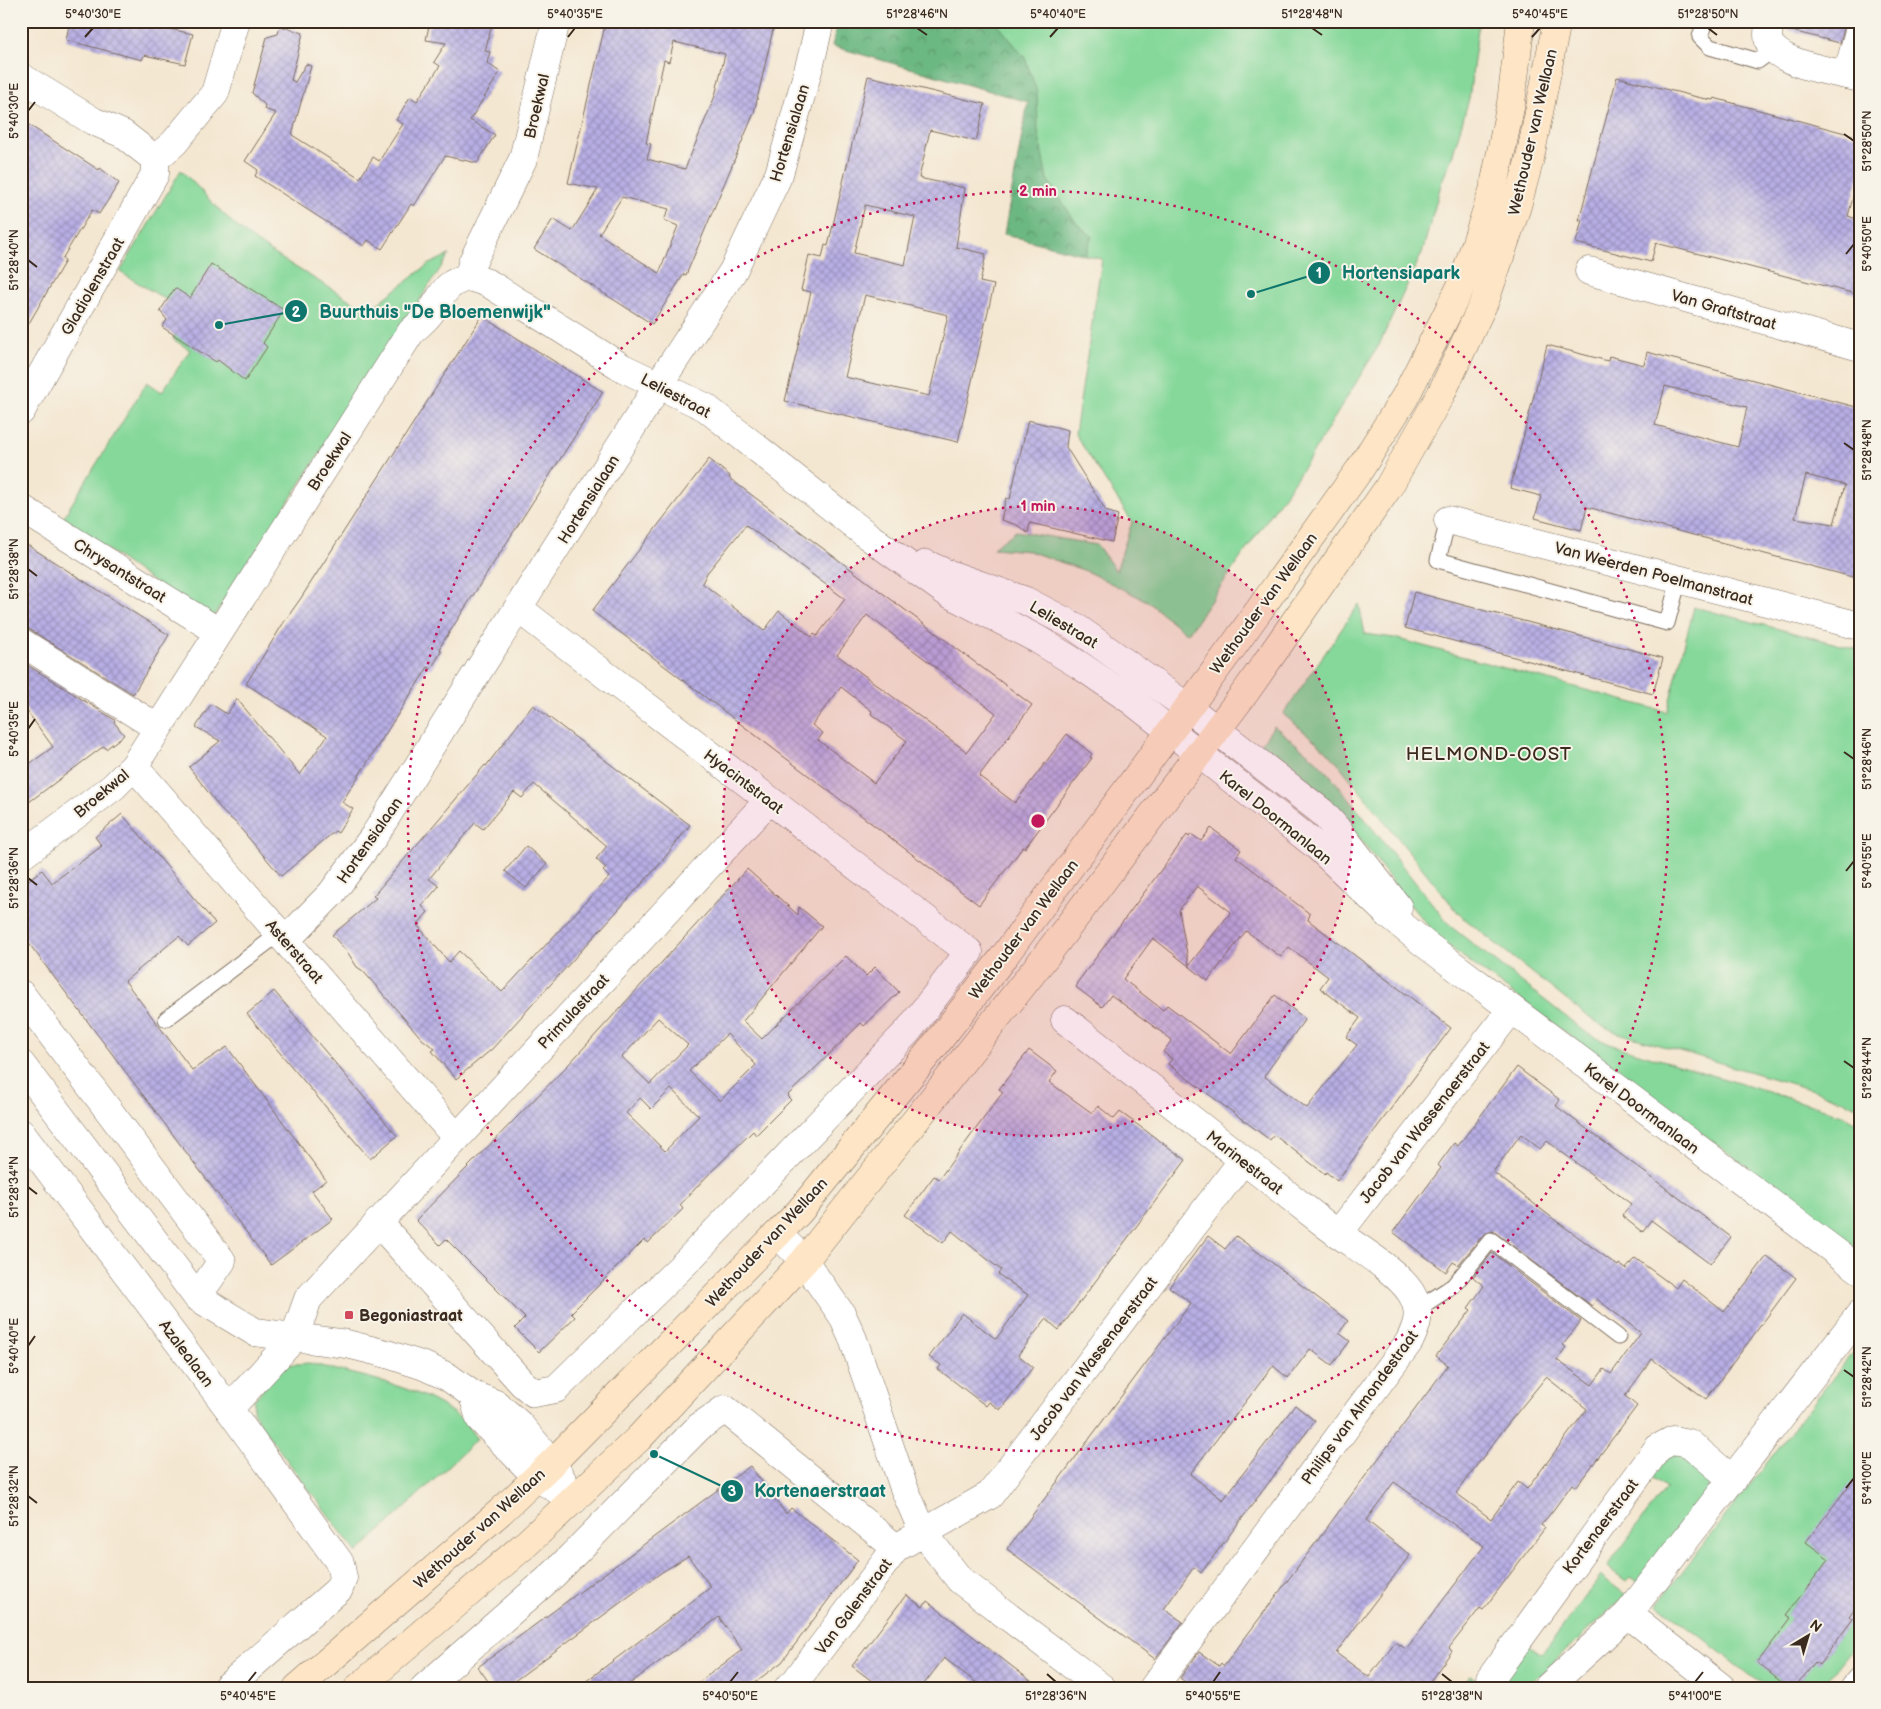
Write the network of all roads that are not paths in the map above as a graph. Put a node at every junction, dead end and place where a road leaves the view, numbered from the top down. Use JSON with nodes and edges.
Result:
{"nodes":[{"id":1,"x":236,"y":21,"type":"edge"},
{"id":2,"x":556,"y":21,"type":"edge"},
{"id":3,"x":820,"y":21,"type":"edge"},
{"id":4,"x":1521,"y":21,"type":"edge"},
{"id":5,"x":1557,"y":21,"type":"edge"},
{"id":6,"x":1705,"y":21,"type":"edge"},
{"id":7,"x":1770,"y":21,"type":"edge"},
{"id":8,"x":1860,"y":28,"type":"edge"},
{"id":9,"x":1774,"y":49,"type":"junction"},
{"id":10,"x":1853,"y":76,"type":"edge"},
{"id":11,"x":21,"y":77,"type":"edge"},
{"id":12,"x":155,"y":159,"type":"junction"},
{"id":13,"x":1589,"y":271,"type":"dead end"},
{"id":14,"x":469,"y":277,"type":"junction"},
{"id":15,"x":1860,"y":347,"type":"edge"},
{"id":16,"x":659,"y":384,"type":"junction"},
{"id":17,"x":21,"y":411,"type":"edge"},
{"id":18,"x":21,"y":508,"type":"edge"},
{"id":19,"x":1448,"y":520,"type":"joint"},
{"id":20,"x":868,"y":536,"type":"junction"},
{"id":21,"x":1679,"y":579,"type":"junction"},
{"id":22,"x":519,"y":609,"type":"junction"},
{"id":23,"x":1860,"y":626,"type":"edge"},
{"id":24,"x":219,"y":632,"type":"junction"},
{"id":25,"x":21,"y":642,"type":"edge"},
{"id":26,"x":1188,"y":707,"type":"junction"},
{"id":27,"x":158,"y":728,"type":"junction"},
{"id":28,"x":1217,"y":730,"type":"junction"},
{"id":29,"x":1170,"y":731,"type":"junction"},
{"id":30,"x":1199,"y":754,"type":"junction"},
{"id":31,"x":134,"y":766,"type":"junction"},
{"id":32,"x":769,"y":800,"type":"junction"},
{"id":33,"x":21,"y":856,"type":"edge"},
{"id":34,"x":283,"y":936,"type":"junction"},
{"id":35,"x":1425,"y":944,"type":"junction"},
{"id":36,"x":969,"y":952,"type":"joint"},
{"id":37,"x":21,"y":994,"type":"edge"},
{"id":38,"x":1511,"y":1010,"type":"junction"},
{"id":39,"x":166,"y":1019,"type":"dead end"},
{"id":40,"x":1065,"y":1020,"type":"dead end"},
{"id":41,"x":21,"y":1064,"type":"edge"},
{"id":42,"x":21,"y":1133,"type":"edge"},
{"id":43,"x":456,"y":1137,"type":"junction"},
{"id":44,"x":1243,"y":1160,"type":"junction"},
{"id":45,"x":378,"y":1222,"type":"junction"},
{"id":46,"x":778,"y":1234,"type":"junction"},
{"id":47,"x":1338,"y":1234,"type":"junction"},
{"id":48,"x":804,"y":1261,"type":"junction"},
{"id":49,"x":1860,"y":1270,"type":"edge"},
{"id":50,"x":197,"y":1297,"type":"junction"},
{"id":51,"x":1419,"y":1308,"type":"junction"},
{"id":52,"x":1860,"y":1314,"type":"edge"},
{"id":53,"x":1618,"y":1337,"type":"dead end"},
{"id":54,"x":294,"y":1338,"type":"junction"},
{"id":55,"x":229,"y":1409,"type":"junction"},
{"id":56,"x":544,"y":1470,"type":"junction"},
{"id":57,"x":1734,"y":1480,"type":"junction"},
{"id":58,"x":574,"y":1500,"type":"junction"},
{"id":59,"x":924,"y":1534,"type":"junction"},
{"id":60,"x":896,"y":1548,"type":"junction"},
{"id":61,"x":1628,"y":1614,"type":"junction"},
{"id":62,"x":453,"y":1678,"type":"edge"},
{"id":63,"x":1490,"y":1679,"type":"dead end"},
{"id":64,"x":1860,"y":1681,"type":"edge"},
{"id":65,"x":226,"y":1688,"type":"edge"},
{"id":66,"x":297,"y":1688,"type":"edge"},
{"id":67,"x":358,"y":1688,"type":"edge"},
{"id":68,"x":424,"y":1688,"type":"edge"},
{"id":69,"x":788,"y":1688,"type":"edge"},
{"id":70,"x":1102,"y":1688,"type":"edge"},
{"id":71,"x":1153,"y":1688,"type":"edge"},
{"id":72,"x":1547,"y":1688,"type":"edge"},
{"id":73,"x":1722,"y":1688,"type":"edge"},
{"id":74,"x":1854,"y":1688,"type":"edge"}],
"edges":[{"from":1,"to":12,"type":"street"},
{"from":2,"to":14,"type":"street","name":"Broekwal"},
{"from":3,"to":16,"type":"street","name":"Hortensialaan"},
{"from":4,"to":26,"type":"main road","name":"Wethouder van Wellaan"},
{"from":5,"to":28,"type":"main road","name":"Wethouder van Wellaan"},
{"from":6,"to":9,"type":"lane"},
{"from":7,"to":9,"type":"street"},
{"from":8,"to":10,"type":"street"},
{"from":9,"to":10,"type":"street"},
{"from":11,"to":12,"type":"street"},
{"from":12,"to":17,"type":"street","name":"Gladiolenstraat"},
{"from":13,"to":15,"type":"street","name":"Van Graftstraat"},
{"from":14,"to":16,"type":"street","name":"Leliestraat"},
{"from":14,"to":24,"type":"street","name":"Broekwal"},
{"from":16,"to":20,"type":"street","name":"Leliestraat"},
{"from":16,"to":22,"type":"street","name":"Hortensialaan"},
{"from":18,"to":24,"type":"street","name":"Chrysantstraat"},
{"from":19,"to":21,"type":"street","name":"Van Weerden Poelmanstraat"},
{"from":19,"to":21,"type":"lane"},
{"from":20,"to":26,"type":"street","name":"Leliestraat"},
{"from":20,"to":29,"type":"street","name":"Leliestraat"},
{"from":21,"to":23,"type":"street","name":"Van Weerden Poelmanstraat"},
{"from":22,"to":32,"type":"street","name":"Hyacintstraat"},
{"from":22,"to":34,"type":"street","name":"Hortensialaan"},
{"from":24,"to":27,"type":"street","name":"Broekwal"},
{"from":25,"to":27,"type":"street"},
{"from":26,"to":28,"type":"street","name":"Leliestraat"},
{"from":26,"to":29,"type":"main road","name":"Wethouder van Wellaan"},
{"from":27,"to":31,"type":"street","name":"Broekwal"},
{"from":28,"to":30,"type":"main road","name":"Wethouder van Wellaan"},
{"from":28,"to":35,"type":"street","name":"Karel Doormanlaan"},
{"from":29,"to":30,"type":"street","name":"Karel Doormanlaan"},
{"from":29,"to":46,"type":"main road","name":"Wethouder van Wellaan"},
{"from":30,"to":35,"type":"street","name":"Karel Doormanlaan"},
{"from":30,"to":48,"type":"main road","name":"Wethouder van Wellaan"},
{"from":31,"to":33,"type":"street","name":"Broekwal"},
{"from":31,"to":34,"type":"street","name":"Asterstraat"},
{"from":32,"to":36,"type":"street","name":"Hyacintstraat"},
{"from":32,"to":43,"type":"street","name":"Primulastraat"},
{"from":34,"to":39,"type":"lane"},
{"from":34,"to":43,"type":"street","name":"Asterstraat"},
{"from":35,"to":38,"type":"street","name":"Karel Doormanlaan"},
{"from":36,"to":45,"type":"street","name":"Wethouder van Wellaan"},
{"from":37,"to":50,"type":"street"},
{"from":38,"to":47,"type":"street","name":"Jacob van Wassenaerstraat"},
{"from":38,"to":49,"type":"street","name":"Karel Doormanlaan"},
{"from":40,"to":44,"type":"street","name":"Marinestraat"},
{"from":41,"to":50,"type":"street"},
{"from":42,"to":55,"type":"street","name":"Azalealaan"},
{"from":43,"to":45,"type":"street","name":"Primulastraat"},
{"from":44,"to":47,"type":"street","name":"Marinestraat"},
{"from":44,"to":59,"type":"street","name":"Jacob van Wassenaerstraat"},
{"from":45,"to":54,"type":"street","name":"Primulastraat"},
{"from":46,"to":48,"type":"street"},
{"from":46,"to":56,"type":"main road","name":"Wethouder van Wellaan"},
{"from":47,"to":51,"type":"street","name":"Marinestraat"},
{"from":48,"to":58,"type":"main road","name":"Wethouder van Wellaan"},
{"from":48,"to":59,"type":"street"},
{"from":50,"to":54,"type":"street"},
{"from":51,"to":53,"type":"lane","name":"Philips van Almondestraat"},
{"from":51,"to":71,"type":"street","name":"Philips van Almondestraat"},
{"from":52,"to":57,"type":"street"},
{"from":54,"to":55,"type":"street"},
{"from":54,"to":56,"type":"street"},
{"from":55,"to":65,"type":"street","name":"Azalealaan"},
{"from":56,"to":58,"type":"street"},
{"from":56,"to":66,"type":"main road","name":"Wethouder van Wellaan"},
{"from":57,"to":61,"type":"street"},
{"from":57,"to":63,"type":"street","name":"Kortenaerstraat"},
{"from":58,"to":67,"type":"main road","name":"Wethouder van Wellaan"},
{"from":59,"to":60,"type":"street","name":"Van Galenstraat"},
{"from":59,"to":70,"type":"street"},
{"from":60,"to":62,"type":"street"},
{"from":60,"to":69,"type":"street","name":"Van Galenstraat"},
{"from":61,"to":72,"type":"street"},
{"from":61,"to":73,"type":"street"},
{"from":62,"to":68,"type":"street"},
{"from":64,"to":74,"type":"street"}]}
